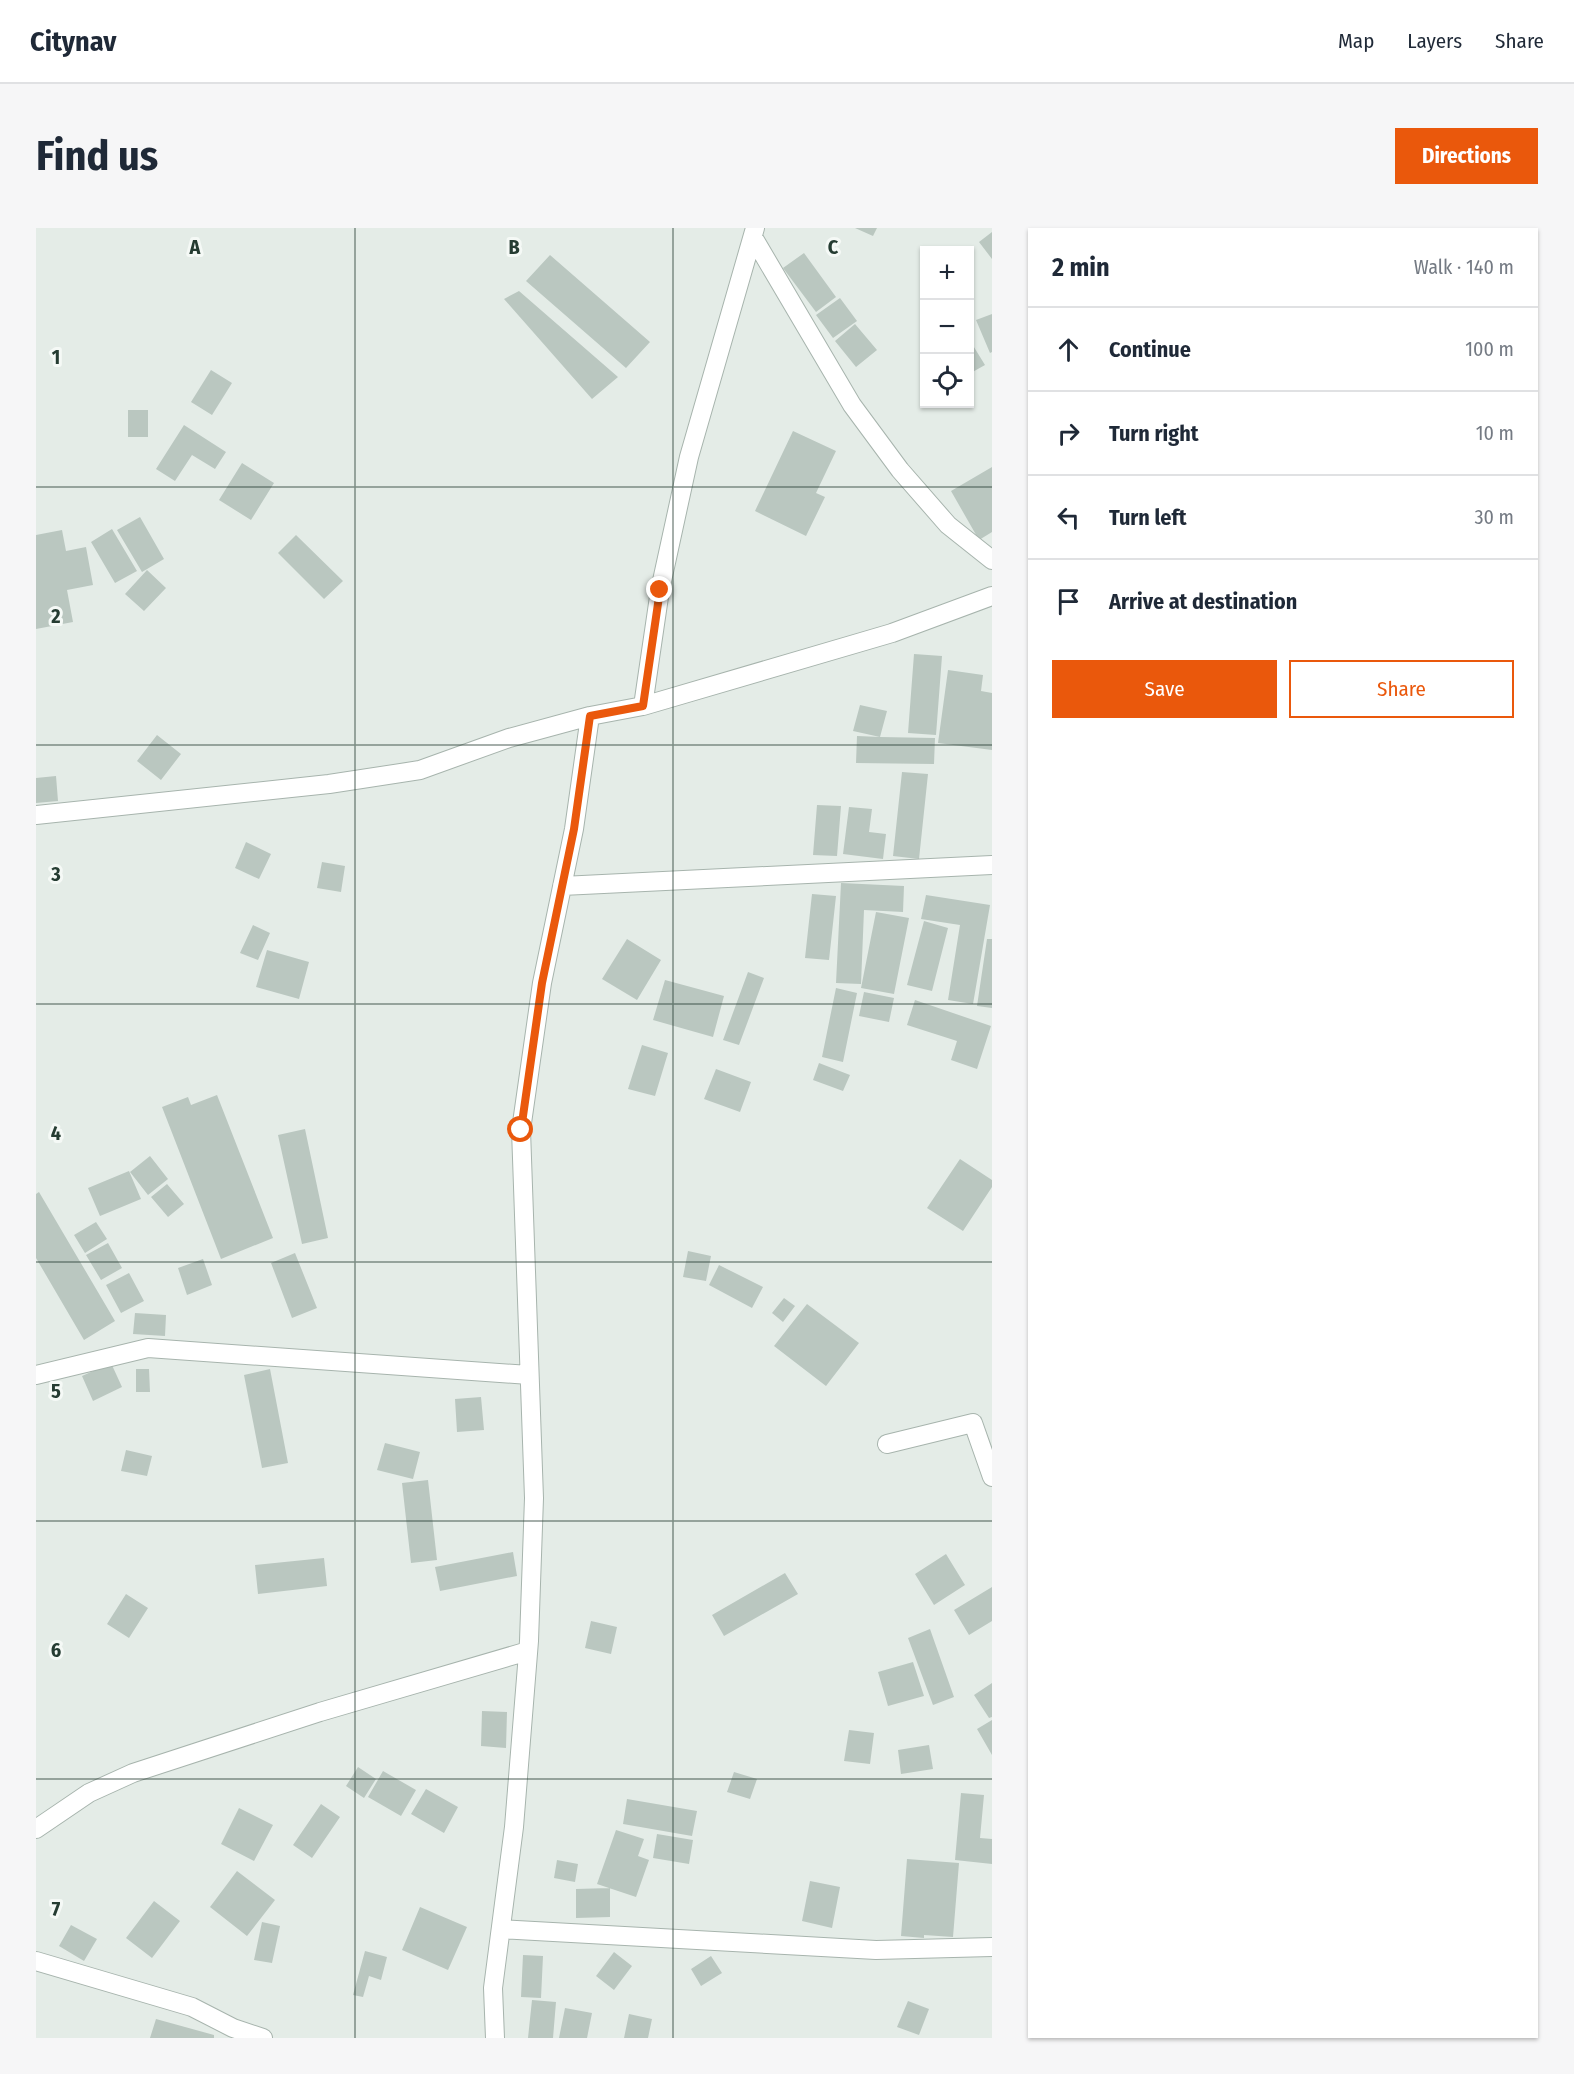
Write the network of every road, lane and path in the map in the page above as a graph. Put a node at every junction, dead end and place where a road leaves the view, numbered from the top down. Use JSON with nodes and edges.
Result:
{"nodes":[{"id":1,"x":754,"y":232,"type":"edge"},
{"id":2,"x":992,"y":560,"type":"edge"},
{"id":3,"x":992,"y":596,"type":"edge"},
{"id":4,"x":643,"y":706,"type":"junction"},
{"id":5,"x":590,"y":716,"type":"junction"},
{"id":6,"x":36,"y":815,"type":"edge"},
{"id":7,"x":992,"y":865,"type":"edge"},
{"id":8,"x":562,"y":886,"type":"junction"},
{"id":9,"x":36,"y":1375,"type":"edge"},
{"id":10,"x":529,"y":1375,"type":"junction"},
{"id":11,"x":887,"y":1444,"type":"dead end"},
{"id":12,"x":992,"y":1477,"type":"edge"},
{"id":13,"x":528,"y":1651,"type":"junction"},
{"id":14,"x":36,"y":1829,"type":"edge"},
{"id":15,"x":501,"y":1929,"type":"junction"},
{"id":16,"x":992,"y":1947,"type":"edge"},
{"id":17,"x":36,"y":1961,"type":"edge"},
{"id":18,"x":230,"y":2033,"type":"edge"},
{"id":19,"x":263,"y":2038,"type":"edge"},
{"id":20,"x":495,"y":2038,"type":"edge"}],
"edges":[{"from":1,"to":2,"type":"street"},
{"from":1,"to":4,"type":"street"},
{"from":3,"to":4,"type":"street"},
{"from":4,"to":5,"type":"street"},
{"from":5,"to":6,"type":"street"},
{"from":5,"to":8,"type":"street"},
{"from":7,"to":8,"type":"street"},
{"from":8,"to":10,"type":"street"},
{"from":9,"to":10,"type":"street"},
{"from":10,"to":13,"type":"street"},
{"from":11,"to":12,"type":"street"},
{"from":13,"to":14,"type":"street"},
{"from":13,"to":15,"type":"street"},
{"from":15,"to":16,"type":"street"},
{"from":15,"to":20,"type":"street"},
{"from":17,"to":18,"type":"street"},
{"from":18,"to":19,"type":"street"}]}
